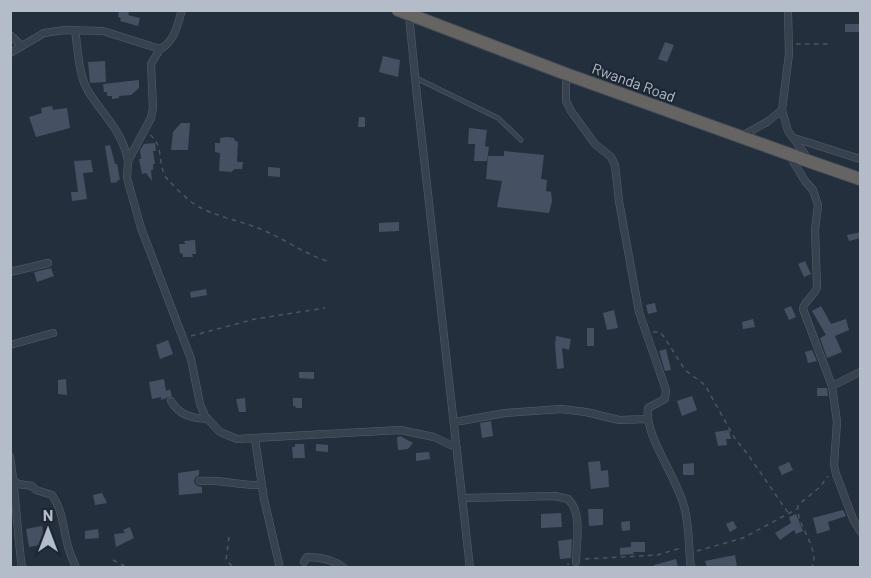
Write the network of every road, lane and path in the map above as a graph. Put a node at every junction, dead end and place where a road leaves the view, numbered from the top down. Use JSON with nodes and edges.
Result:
{"nodes":[{"id":1,"x":182,"y":10,"type":"edge"},
{"id":2,"x":788,"y":10,"type":"edge"},
{"id":3,"x":404,"y":13,"type":"edge"},
{"id":4,"x":75,"y":30,"type":"junction"},
{"id":5,"x":10,"y":35,"type":"edge"},
{"id":6,"x":831,"y":44,"type":"dead end"},
{"id":7,"x":789,"y":45,"type":"junction"},
{"id":8,"x":22,"y":46,"type":"junction"},
{"id":9,"x":160,"y":49,"type":"junction"},
{"id":10,"x":10,"y":53,"type":"edge"},
{"id":11,"x":566,"y":74,"type":"junction"},
{"id":12,"x":415,"y":77,"type":"junction"},
{"id":13,"x":782,"y":110,"type":"junction"},
{"id":14,"x":144,"y":131,"type":"junction"},
{"id":15,"x":740,"y":136,"type":"junction"},
{"id":16,"x":794,"y":138,"type":"junction"},
{"id":17,"x":521,"y":140,"type":"dead end"},
{"id":18,"x":789,"y":154,"type":"junction"},
{"id":19,"x":861,"y":159,"type":"edge"},
{"id":20,"x":128,"y":161,"type":"junction"},
{"id":21,"x":811,"y":162,"type":"junction"},
{"id":22,"x":861,"y":178,"type":"edge"},
{"id":23,"x":327,"y":261,"type":"dead end"},
{"id":24,"x":48,"y":264,"type":"dead end"},
{"id":25,"x":10,"y":272,"type":"edge"},
{"id":26,"x":325,"y":308,"type":"dead end"},
{"id":27,"x":53,"y":333,"type":"dead end"},
{"id":28,"x":646,"y":333,"type":"junction"},
{"id":29,"x":184,"y":338,"type":"junction"},
{"id":30,"x":10,"y":345,"type":"edge"},
{"id":31,"x":861,"y":372,"type":"edge"},
{"id":32,"x":831,"y":386,"type":"junction"},
{"id":33,"x":171,"y":401,"type":"dead end"},
{"id":34,"x":207,"y":419,"type":"junction"},
{"id":35,"x":648,"y":419,"type":"junction"},
{"id":36,"x":455,"y":422,"type":"junction"},
{"id":37,"x":255,"y":439,"type":"junction"},
{"id":38,"x":457,"y":448,"type":"junction"},
{"id":39,"x":10,"y":457,"type":"edge"},
{"id":40,"x":834,"y":465,"type":"junction"},
{"id":41,"x":14,"y":481,"type":"junction"},
{"id":42,"x":200,"y":482,"type":"dead end"},
{"id":43,"x":262,"y":485,"type":"junction"},
{"id":44,"x":463,"y":498,"type":"junction"},
{"id":45,"x":797,"y":509,"type":"junction"},
{"id":46,"x":789,"y":514,"type":"junction"},
{"id":47,"x":861,"y":531,"type":"edge"},
{"id":48,"x":229,"y":537,"type":"dead end"},
{"id":49,"x":689,"y":549,"type":"junction"},
{"id":50,"x":113,"y":560,"type":"dead end"},
{"id":51,"x":304,"y":562,"type":"dead end"},
{"id":52,"x":576,"y":562,"type":"junction"},
{"id":53,"x":22,"y":567,"type":"edge"},
{"id":54,"x":76,"y":567,"type":"edge"},
{"id":55,"x":128,"y":567,"type":"edge"},
{"id":56,"x":234,"y":567,"type":"edge"},
{"id":57,"x":280,"y":567,"type":"edge"},
{"id":58,"x":344,"y":567,"type":"edge"},
{"id":59,"x":470,"y":567,"type":"edge"},
{"id":60,"x":559,"y":567,"type":"edge"},
{"id":61,"x":691,"y":567,"type":"edge"},
{"id":62,"x":810,"y":567,"type":"edge"}],
"edges":[{"from":1,"to":9,"type":"street"},
{"from":2,"to":7,"type":"street"},
{"from":3,"to":11,"type":"highway","name":"Rwanda Road"},
{"from":3,"to":12,"type":"street"},
{"from":4,"to":8,"type":"street"},
{"from":4,"to":9,"type":"street"},
{"from":4,"to":20,"type":"street"},
{"from":5,"to":8,"type":"street"},
{"from":6,"to":7,"type":"path"},
{"from":7,"to":13,"type":"street"},
{"from":8,"to":10,"type":"street"},
{"from":9,"to":14,"type":"street"},
{"from":11,"to":15,"type":"highway","name":"Rwanda Road"},
{"from":11,"to":28,"type":"street"},
{"from":12,"to":17,"type":"lane"},
{"from":12,"to":36,"type":"street"},
{"from":13,"to":15,"type":"street"},
{"from":13,"to":16,"type":"street"},
{"from":14,"to":20,"type":"street"},
{"from":14,"to":23,"type":"path"},
{"from":15,"to":18,"type":"highway","name":"Rwanda Road"},
{"from":16,"to":19,"type":"street"},
{"from":16,"to":21,"type":"street"},
{"from":18,"to":21,"type":"highway","name":"Rwanda Road"},
{"from":18,"to":32,"type":"street"},
{"from":20,"to":29,"type":"street"},
{"from":21,"to":22,"type":"highway","name":"Rwanda Road"},
{"from":24,"to":25,"type":"street"},
{"from":26,"to":29,"type":"path"},
{"from":27,"to":30,"type":"street"},
{"from":28,"to":35,"type":"street"},
{"from":28,"to":46,"type":"path"},
{"from":29,"to":34,"type":"street"},
{"from":31,"to":32,"type":"street"},
{"from":32,"to":40,"type":"street"},
{"from":33,"to":34,"type":"street"},
{"from":34,"to":37,"type":"street"},
{"from":35,"to":36,"type":"street"},
{"from":35,"to":49,"type":"street"},
{"from":36,"to":38,"type":"street"},
{"from":37,"to":38,"type":"street"},
{"from":37,"to":43,"type":"street"},
{"from":38,"to":44,"type":"street"},
{"from":39,"to":41,"type":"street"},
{"from":40,"to":45,"type":"path"},
{"from":40,"to":47,"type":"street"},
{"from":41,"to":53,"type":"street"},
{"from":41,"to":54,"type":"street"},
{"from":42,"to":43,"type":"street"},
{"from":43,"to":57,"type":"street"},
{"from":44,"to":52,"type":"street"},
{"from":44,"to":59,"type":"street"},
{"from":45,"to":46,"type":"path"},
{"from":45,"to":62,"type":"path"},
{"from":46,"to":49,"type":"path"},
{"from":48,"to":56,"type":"path"},
{"from":49,"to":52,"type":"path"},
{"from":49,"to":61,"type":"street"},
{"from":50,"to":55,"type":"path"},
{"from":51,"to":58,"type":"street"},
{"from":52,"to":60,"type":"path"}]}
